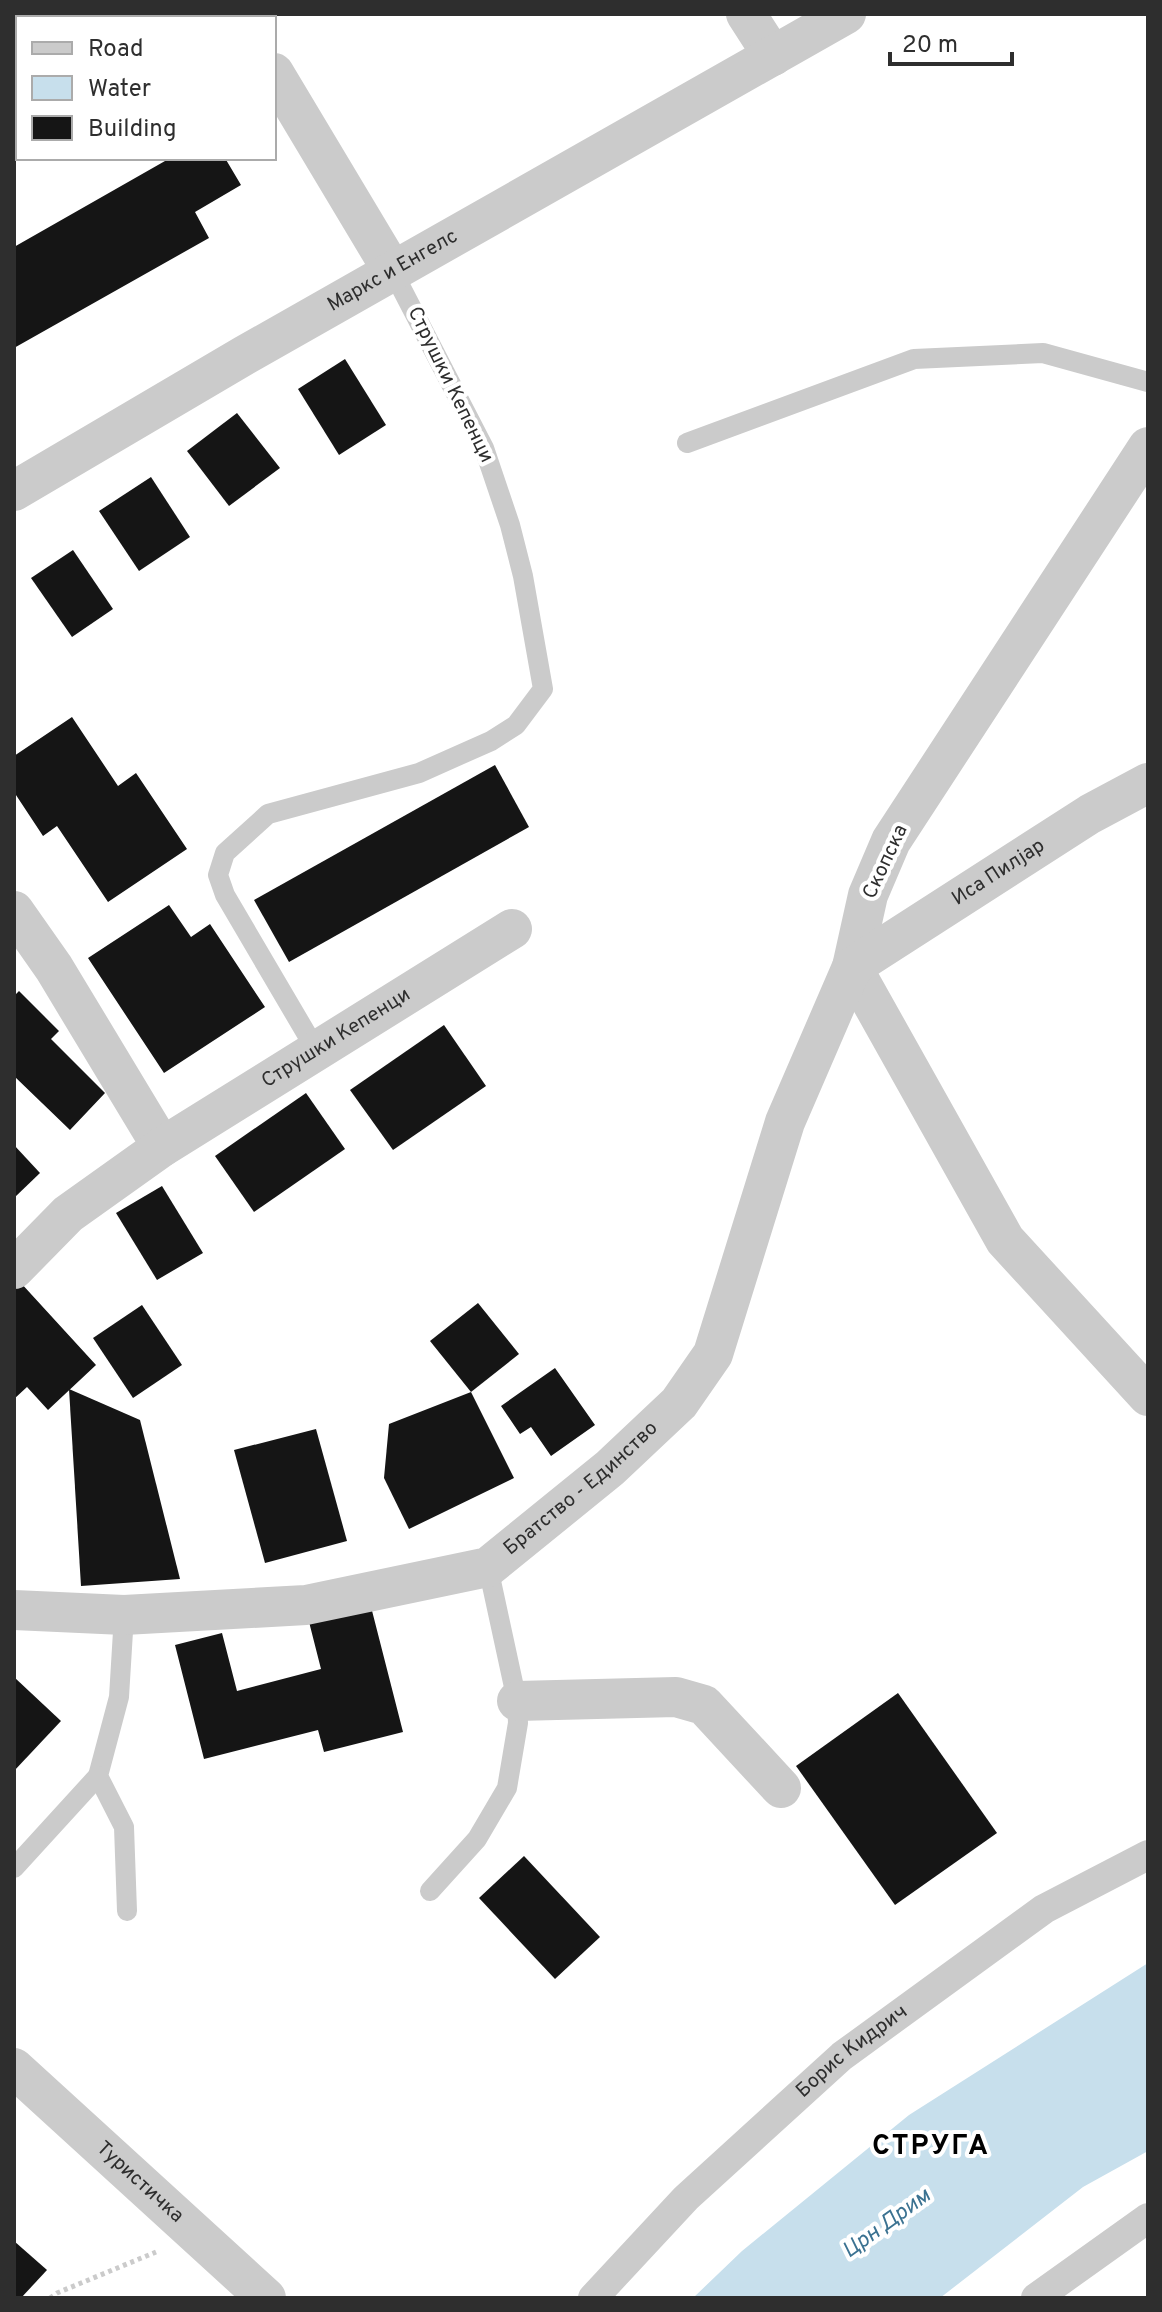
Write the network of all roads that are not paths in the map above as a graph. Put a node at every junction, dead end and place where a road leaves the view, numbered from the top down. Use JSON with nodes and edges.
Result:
{"nodes":[{"id":1,"x":746,"y":14,"type":"edge"},
{"id":2,"x":846,"y":14,"type":"edge"},
{"id":3,"x":773,"y":56,"type":"junction"},
{"id":4,"x":276,"y":76,"type":"edge"},
{"id":5,"x":392,"y":270,"type":"junction"},
{"id":6,"x":1148,"y":382,"type":"edge"},
{"id":7,"x":687,"y":443,"type":"dead end"},
{"id":8,"x":1148,"y":447,"type":"edge"},
{"id":9,"x":14,"y":491,"type":"edge"},
{"id":10,"x":1148,"y":783,"type":"edge"},
{"id":11,"x":14,"y":911,"type":"edge"},
{"id":12,"x":512,"y":929,"type":"dead end"},
{"id":13,"x":852,"y":967,"type":"junction"},
{"id":14,"x":316,"y":1050,"type":"junction"},
{"id":15,"x":162,"y":1147,"type":"junction"},
{"id":16,"x":14,"y":1269,"type":"edge"},
{"id":17,"x":1148,"y":1396,"type":"edge"},
{"id":18,"x":488,"y":1567,"type":"junction"},
{"id":19,"x":14,"y":1610,"type":"edge"},
{"id":20,"x":124,"y":1615,"type":"junction"},
{"id":21,"x":517,"y":1701,"type":"junction"},
{"id":22,"x":98,"y":1776,"type":"junction"},
{"id":23,"x":781,"y":1788,"type":"dead end"},
{"id":24,"x":1148,"y":1855,"type":"edge"},
{"id":25,"x":14,"y":1868,"type":"edge"},
{"id":26,"x":430,"y":1891,"type":"dead end"},
{"id":27,"x":127,"y":1911,"type":"dead end"},
{"id":28,"x":14,"y":2068,"type":"edge"},
{"id":29,"x":1148,"y":2218,"type":"edge"},
{"id":30,"x":266,"y":2298,"type":"edge"},
{"id":31,"x":593,"y":2298,"type":"edge"},
{"id":32,"x":1036,"y":2298,"type":"edge"}],
"edges":[{"from":1,"to":3,"type":"street"},
{"from":2,"to":3,"type":"street","name":"Маркс и Енгелс"},
{"from":3,"to":5,"type":"street","name":"Маркс и Енгелс"},
{"from":4,"to":5,"type":"street"},
{"from":5,"to":9,"type":"street","name":"Маркс и Енгелс"},
{"from":5,"to":14,"type":"lane","name":"Струшки Кепенци"},
{"from":6,"to":7,"type":"lane"},
{"from":8,"to":13,"type":"street","name":"Скопска"},
{"from":10,"to":13,"type":"street","name":"Иса Пилјар"},
{"from":11,"to":15,"type":"street"},
{"from":12,"to":14,"type":"street","name":"Струшки Кепенци"},
{"from":13,"to":17,"type":"street"},
{"from":13,"to":18,"type":"street","name":"Братство - Единство"},
{"from":14,"to":15,"type":"street","name":"Струшки Кепенци"},
{"from":15,"to":16,"type":"street","name":"Струшки Кепенци"},
{"from":18,"to":20,"type":"street","name":"Братство - Единство"},
{"from":18,"to":21,"type":"lane"},
{"from":19,"to":20,"type":"street","name":"Братство - Единство"},
{"from":20,"to":22,"type":"lane"},
{"from":21,"to":23,"type":"street"},
{"from":21,"to":26,"type":"lane"},
{"from":22,"to":25,"type":"lane"},
{"from":22,"to":27,"type":"lane"},
{"from":24,"to":31,"type":"street","name":"Борис Кидрич"},
{"from":28,"to":30,"type":"street","name":"Туристичка"},
{"from":29,"to":32,"type":"street"}]}
